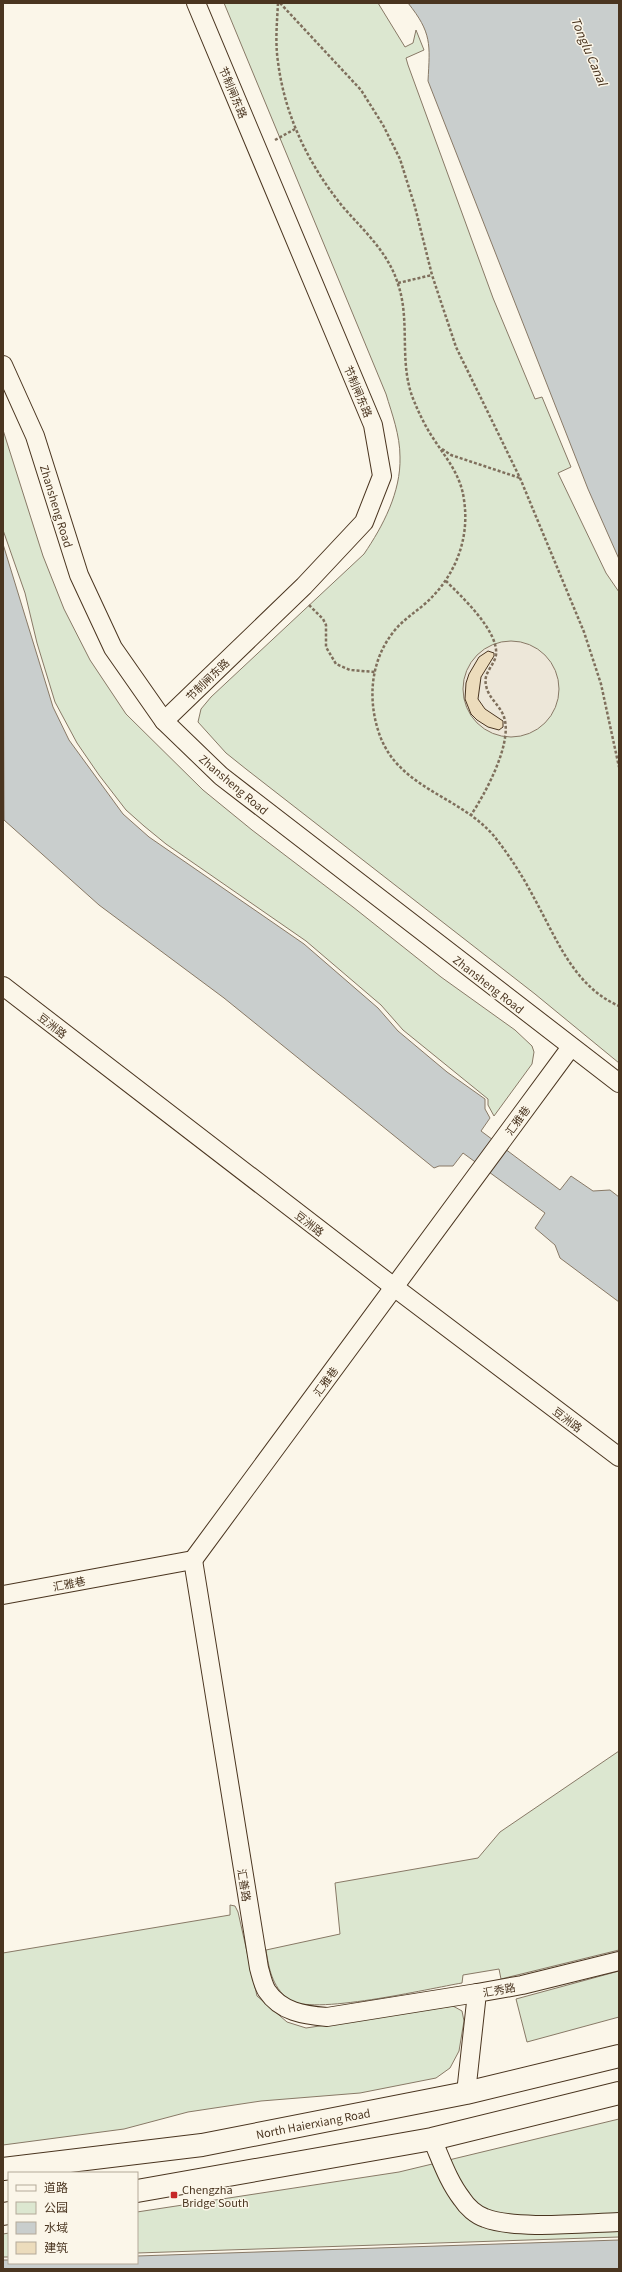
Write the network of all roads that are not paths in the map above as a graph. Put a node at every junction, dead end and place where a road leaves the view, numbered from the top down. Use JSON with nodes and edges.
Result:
{"nodes":[{"id":1,"x":196,"y":3,"type":"edge"},
{"id":2,"x":3,"y":364,"type":"edge"},
{"id":3,"x":164,"y":721,"type":"junction"},
{"id":4,"x":3,"y":986,"type":"edge"},
{"id":5,"x":571,"y":1047,"type":"junction"},
{"id":6,"x":619,"y":1083,"type":"edge"},
{"id":7,"x":394,"y":1287,"type":"junction"},
{"id":8,"x":619,"y":1457,"type":"edge"},
{"id":9,"x":193,"y":1560,"type":"junction"},
{"id":10,"x":3,"y":1595,"type":"edge"},
{"id":11,"x":619,"y":1961,"type":"edge"},
{"id":12,"x":477,"y":1993,"type":"junction"},
{"id":13,"x":619,"y":2056,"type":"edge"},
{"id":14,"x":466,"y":2093,"type":"junction"},
{"id":15,"x":619,"y":2093,"type":"edge"},
{"id":16,"x":432,"y":2139,"type":"junction"},
{"id":17,"x":3,"y":2169,"type":"edge"},
{"id":18,"x":138,"y":2191,"type":"edge"},
{"id":19,"x":619,"y":2222,"type":"edge"}],
"edges":[{"from":1,"to":3,"type":"street","name":"节制闸东路"},
{"from":2,"to":3,"type":"street","name":"Zhansheng Road"},
{"from":3,"to":5,"type":"street","name":"Zhansheng Road"},
{"from":4,"to":7,"type":"street","name":"豆洲路"},
{"from":5,"to":6,"type":"street","name":"Zhansheng Road"},
{"from":5,"to":7,"type":"street","name":"汇雅巷"},
{"from":7,"to":8,"type":"street","name":"豆洲路"},
{"from":7,"to":9,"type":"street","name":"汇雅巷"},
{"from":9,"to":10,"type":"street","name":"汇雅巷"},
{"from":9,"to":12,"type":"street","name":"汇善路"},
{"from":11,"to":12,"type":"street","name":"汇秀路"},
{"from":12,"to":14,"type":"street","name":"汇秀路"},
{"from":13,"to":14,"type":"main road","name":"North Haierxiang Road"},
{"from":14,"to":17,"type":"main road","name":"North Haierxiang Road"},
{"from":15,"to":16,"type":"main road"},
{"from":16,"to":18,"type":"main road"},
{"from":16,"to":19,"type":"street"}]}
